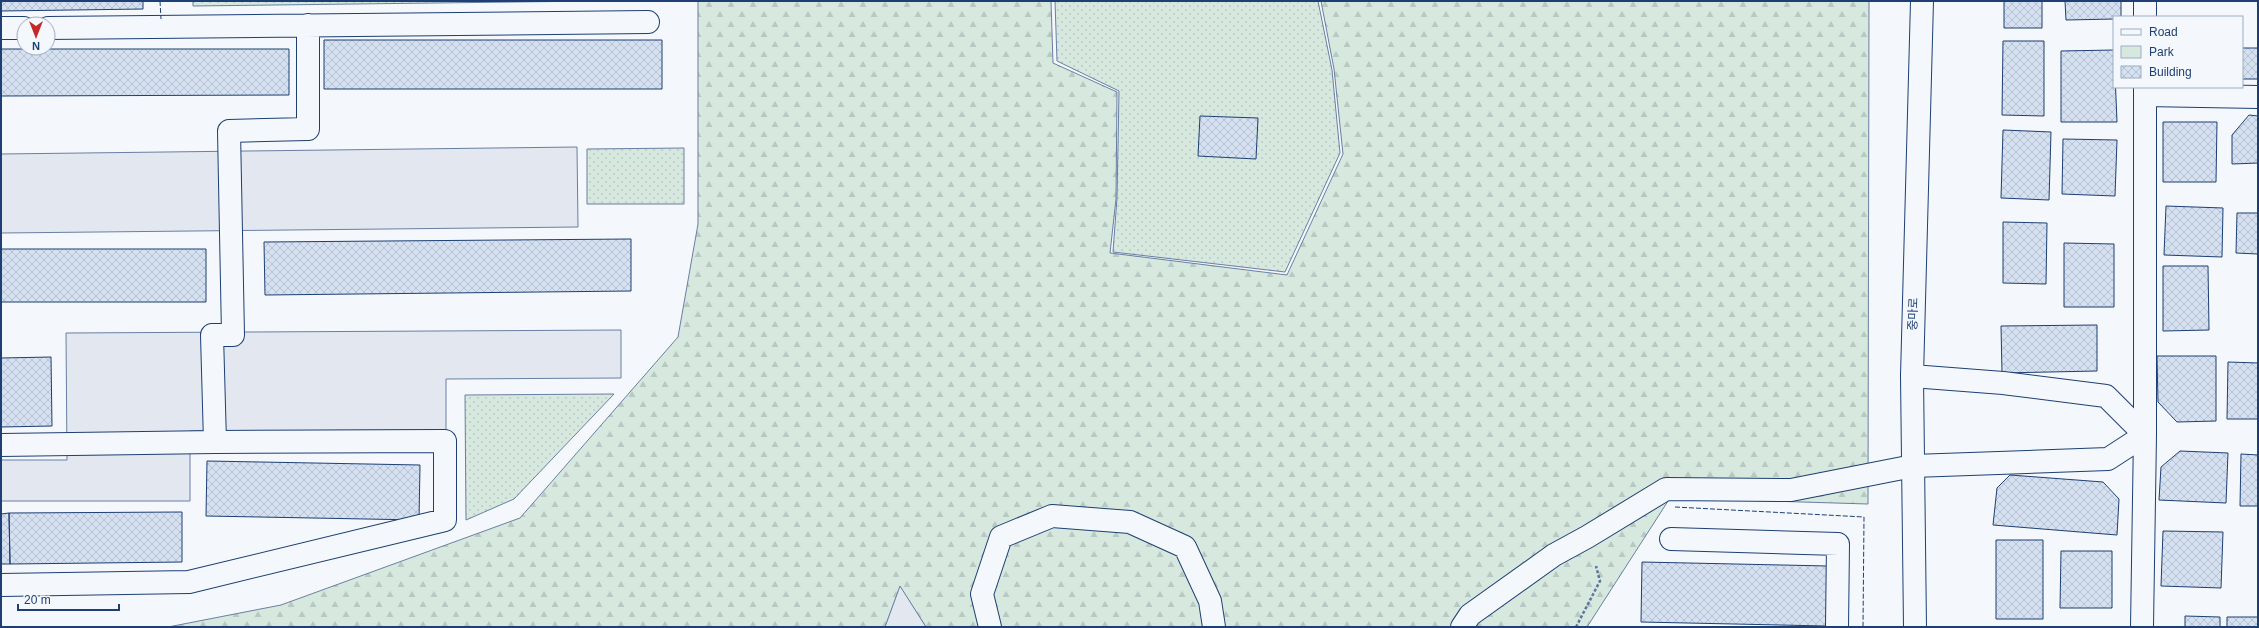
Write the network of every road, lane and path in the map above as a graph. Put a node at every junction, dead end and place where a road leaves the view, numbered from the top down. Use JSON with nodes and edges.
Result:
{"nodes":[{"id":1,"x":1922,"y":1,"type":"edge"},
{"id":2,"x":2145,"y":1,"type":"edge"},
{"id":3,"x":2145,"y":16,"type":"edge"},
{"id":4,"x":648,"y":22,"type":"dead end"},
{"id":5,"x":308,"y":25,"type":"junction"},
{"id":6,"x":1,"y":28,"type":"edge"},
{"id":7,"x":16,"y":28,"type":"edge"},
{"id":8,"x":56,"y":28,"type":"edge"},
{"id":9,"x":2145,"y":91,"type":"edge"},
{"id":10,"x":2258,"y":97,"type":"edge"},
{"id":11,"x":1912,"y":376,"type":"junction"},
{"id":12,"x":2145,"y":435,"type":"junction"},
{"id":13,"x":215,"y":442,"type":"junction"},
{"id":14,"x":1,"y":445,"type":"edge"},
{"id":15,"x":1914,"y":466,"type":"junction"},
{"id":16,"x":1587,"y":537,"type":"junction"},
{"id":17,"x":1671,"y":539,"type":"dead end"},
{"id":18,"x":1,"y":585,"type":"edge"},
{"id":19,"x":990,"y":627,"type":"edge"},
{"id":20,"x":1214,"y":627,"type":"edge"},
{"id":21,"x":1462,"y":627,"type":"edge"},
{"id":22,"x":1576,"y":627,"type":"edge"},
{"id":23,"x":1837,"y":627,"type":"edge"},
{"id":24,"x":1915,"y":627,"type":"edge"},
{"id":25,"x":2142,"y":627,"type":"edge"}],
"edges":[{"from":1,"to":11,"type":"street","name":"중마로"},
{"from":2,"to":3,"type":"street"},
{"from":4,"to":5,"type":"street"},
{"from":5,"to":8,"type":"street"},
{"from":5,"to":13,"type":"street"},
{"from":6,"to":7,"type":"street"},
{"from":9,"to":10,"type":"street"},
{"from":9,"to":12,"type":"street"},
{"from":11,"to":12,"type":"street"},
{"from":11,"to":15,"type":"street","name":"중마로"},
{"from":12,"to":15,"type":"street"},
{"from":12,"to":25,"type":"street"},
{"from":13,"to":14,"type":"street"},
{"from":13,"to":18,"type":"street"},
{"from":15,"to":16,"type":"street"},
{"from":15,"to":24,"type":"street","name":"중마로"},
{"from":16,"to":21,"type":"street"},
{"from":16,"to":22,"type":"path"},
{"from":17,"to":23,"type":"street"},
{"from":19,"to":20,"type":"street"}]}
